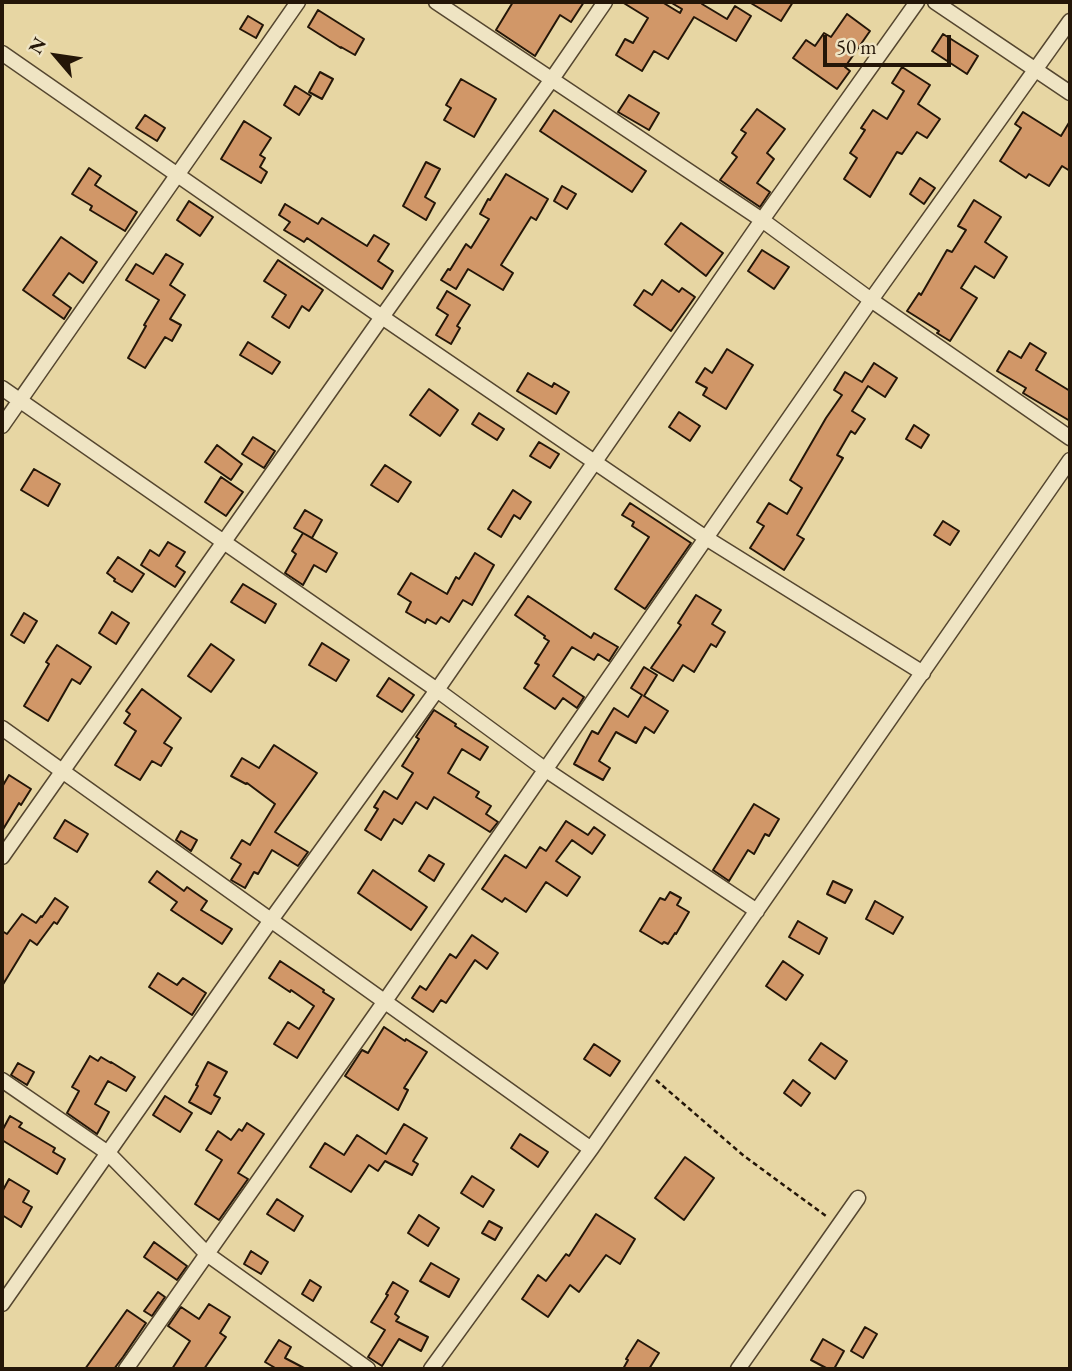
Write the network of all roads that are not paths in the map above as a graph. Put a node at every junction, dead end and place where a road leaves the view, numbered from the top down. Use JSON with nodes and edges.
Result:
{"nodes":[{"id":1,"x":298,"y":2,"type":"edge"},
{"id":2,"x":436,"y":2,"type":"edge"},
{"id":3,"x":605,"y":2,"type":"edge"},
{"id":4,"x":917,"y":2,"type":"edge"},
{"id":5,"x":935,"y":2,"type":"edge"},
{"id":6,"x":1070,"y":21,"type":"edge"},
{"id":7,"x":2,"y":53,"type":"edge"},
{"id":8,"x":1036,"y":69,"type":"junction"},
{"id":9,"x":552,"y":79,"type":"junction"},
{"id":10,"x":1070,"y":93,"type":"edge"},
{"id":11,"x":177,"y":175,"type":"junction"},
{"id":12,"x":762,"y":220,"type":"junction"},
{"id":13,"x":871,"y":300,"type":"junction"},
{"id":14,"x":382,"y":317,"type":"junction"},
{"id":15,"x":2,"y":388,"type":"edge"},
{"id":16,"x":20,"y":400,"type":"junction"},
{"id":17,"x":2,"y":426,"type":"edge"},
{"id":18,"x":1070,"y":438,"type":"edge"},
{"id":19,"x":1070,"y":460,"type":"edge"},
{"id":20,"x":595,"y":461,"type":"junction"},
{"id":21,"x":706,"y":538,"type":"junction"},
{"id":22,"x":223,"y":541,"type":"junction"},
{"id":23,"x":923,"y":673,"type":"junction"},
{"id":24,"x":437,"y":690,"type":"junction"},
{"id":25,"x":2,"y":728,"type":"edge"},
{"id":26,"x":61,"y":770,"type":"junction"},
{"id":27,"x":546,"y":770,"type":"junction"},
{"id":28,"x":2,"y":857,"type":"edge"},
{"id":29,"x":757,"y":911,"type":"junction"},
{"id":30,"x":271,"y":920,"type":"junction"},
{"id":31,"x":385,"y":1002,"type":"junction"},
{"id":32,"x":2,"y":1080,"type":"edge"},
{"id":33,"x":592,"y":1149,"type":"junction"},
{"id":34,"x":108,"y":1153,"type":"junction"},
{"id":35,"x":858,"y":1198,"type":"dead end"},
{"id":36,"x":207,"y":1254,"type":"junction"},
{"id":37,"x":2,"y":1304,"type":"edge"},
{"id":38,"x":126,"y":1369,"type":"edge"},
{"id":39,"x":368,"y":1369,"type":"edge"},
{"id":40,"x":431,"y":1369,"type":"edge"},
{"id":41,"x":738,"y":1369,"type":"edge"}],
"edges":[{"from":1,"to":11,"type":"street"},
{"from":2,"to":9,"type":"street"},
{"from":3,"to":9,"type":"street"},
{"from":4,"to":12,"type":"street"},
{"from":5,"to":8,"type":"street"},
{"from":6,"to":8,"type":"street"},
{"from":7,"to":11,"type":"street"},
{"from":8,"to":10,"type":"street"},
{"from":8,"to":13,"type":"street"},
{"from":9,"to":12,"type":"street"},
{"from":9,"to":14,"type":"street"},
{"from":11,"to":14,"type":"street"},
{"from":11,"to":16,"type":"street"},
{"from":12,"to":13,"type":"street"},
{"from":12,"to":20,"type":"street"},
{"from":13,"to":18,"type":"street"},
{"from":13,"to":21,"type":"street"},
{"from":14,"to":20,"type":"street"},
{"from":14,"to":22,"type":"street"},
{"from":15,"to":16,"type":"street"},
{"from":16,"to":17,"type":"street"},
{"from":16,"to":22,"type":"street"},
{"from":19,"to":23,"type":"street"},
{"from":20,"to":21,"type":"street"},
{"from":20,"to":24,"type":"street"},
{"from":21,"to":23,"type":"street"},
{"from":21,"to":27,"type":"street"},
{"from":22,"to":24,"type":"street"},
{"from":22,"to":26,"type":"street"},
{"from":23,"to":29,"type":"street"},
{"from":24,"to":27,"type":"street"},
{"from":24,"to":30,"type":"street"},
{"from":25,"to":26,"type":"street"},
{"from":26,"to":28,"type":"street"},
{"from":26,"to":30,"type":"street"},
{"from":27,"to":29,"type":"street"},
{"from":27,"to":31,"type":"street"},
{"from":29,"to":33,"type":"street"},
{"from":30,"to":31,"type":"street"},
{"from":30,"to":34,"type":"street"},
{"from":31,"to":33,"type":"street"},
{"from":31,"to":36,"type":"street"},
{"from":32,"to":34,"type":"street"},
{"from":33,"to":40,"type":"street"},
{"from":34,"to":36,"type":"street"},
{"from":34,"to":37,"type":"street"},
{"from":35,"to":41,"type":"street"},
{"from":36,"to":38,"type":"street"},
{"from":36,"to":39,"type":"street"}]}
